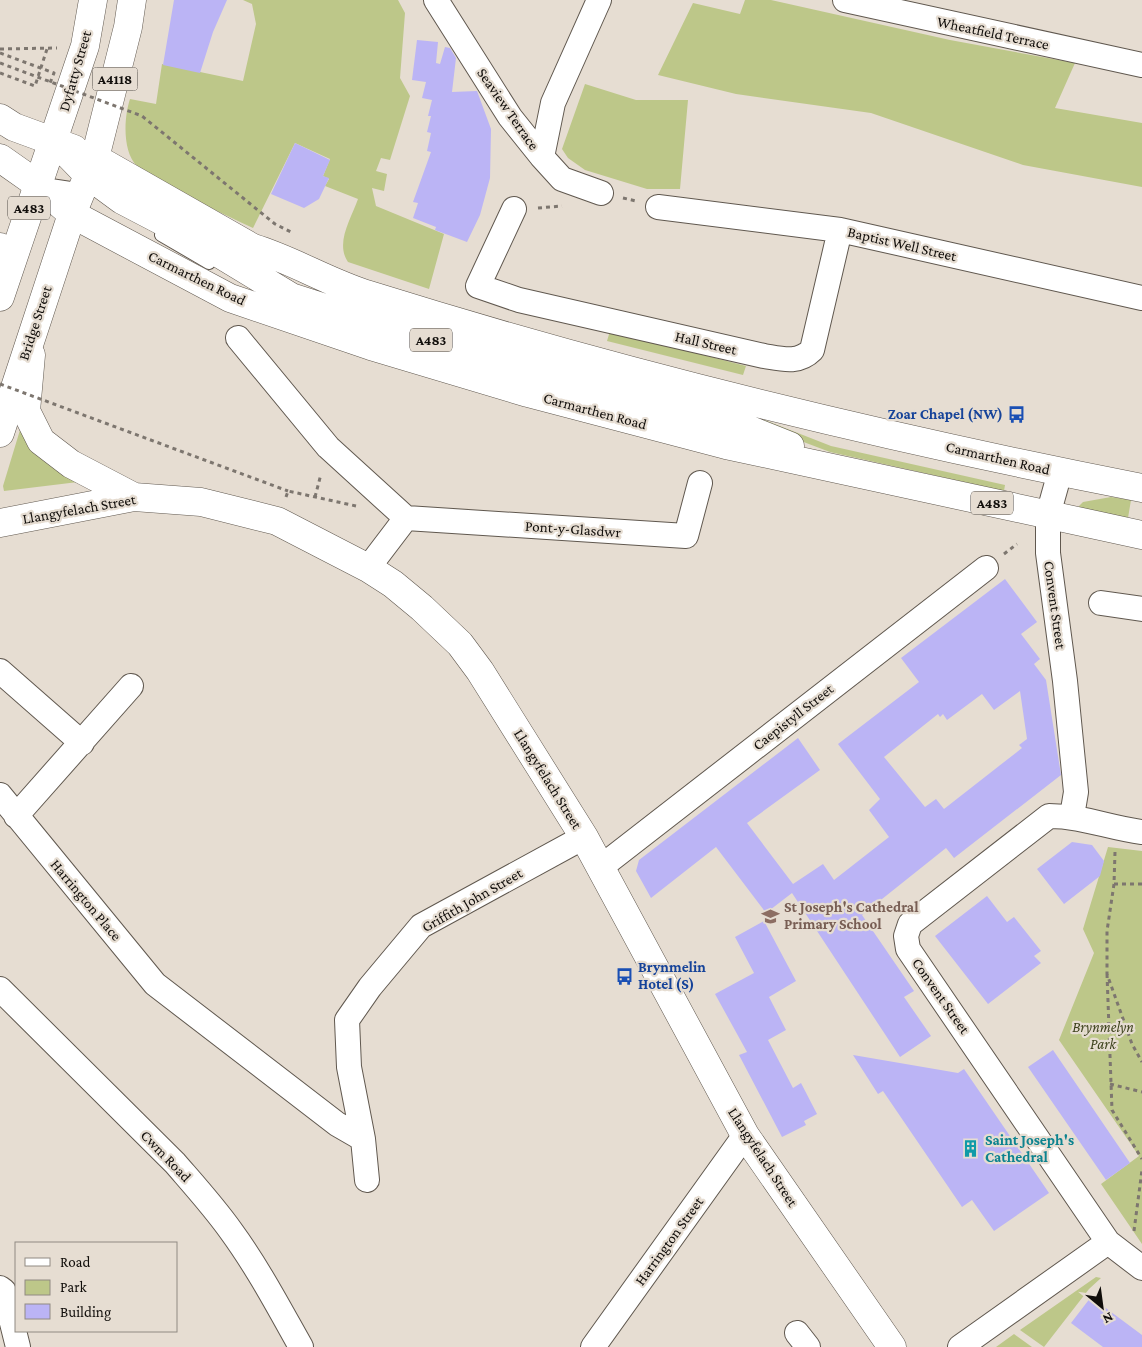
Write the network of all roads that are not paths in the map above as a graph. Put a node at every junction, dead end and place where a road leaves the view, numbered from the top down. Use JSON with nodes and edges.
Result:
{"nodes":[{"id":1,"x":93,"y":0,"type":"edge"},
{"id":2,"x":132,"y":0,"type":"edge"},
{"id":3,"x":436,"y":0,"type":"edge"},
{"id":4,"x":599,"y":0,"type":"edge"},
{"id":5,"x":845,"y":0,"type":"edge"},
{"id":6,"x":1142,"y":64,"type":"edge"},
{"id":7,"x":0,"y":118,"type":"edge"},
{"id":8,"x":55,"y":141,"type":"junction"},
{"id":9,"x":542,"y":157,"type":"junction"},
{"id":10,"x":0,"y":158,"type":"edge"},
{"id":11,"x":88,"y":174,"type":"junction"},
{"id":12,"x":37,"y":184,"type":"junction"},
{"id":13,"x":601,"y":193,"type":"dead end"},
{"id":14,"x":658,"y":207,"type":"dead end"},
{"id":15,"x":514,"y":210,"type":"dead end"},
{"id":16,"x":72,"y":214,"type":"junction"},
{"id":17,"x":840,"y":230,"type":"junction"},
{"id":18,"x":0,"y":247,"type":"edge"},
{"id":19,"x":222,"y":270,"type":"dead end"},
{"id":20,"x":238,"y":280,"type":"dead end"},
{"id":21,"x":3,"y":287,"type":"edge"},
{"id":22,"x":1142,"y":298,"type":"edge"},
{"id":23,"x":34,"y":326,"type":"junction"},
{"id":24,"x":238,"y":338,"type":"dead end"},
{"id":25,"x":609,"y":414,"type":"junction"},
{"id":26,"x":0,"y":433,"type":"edge"},
{"id":27,"x":842,"y":469,"type":"junction"},
{"id":28,"x":1060,"y":472,"type":"junction"},
{"id":29,"x":700,"y":483,"type":"dead end"},
{"id":30,"x":1142,"y":488,"type":"edge"},
{"id":31,"x":134,"y":497,"type":"junction"},
{"id":32,"x":1048,"y":515,"type":"junction"},
{"id":33,"x":406,"y":518,"type":"junction"},
{"id":34,"x":0,"y":523,"type":"edge"},
{"id":35,"x":1142,"y":535,"type":"edge"},
{"id":36,"x":368,"y":568,"type":"junction"},
{"id":37,"x":986,"y":568,"type":"dead end"},
{"id":38,"x":1101,"y":603,"type":"dead end"},
{"id":39,"x":1142,"y":609,"type":"edge"},
{"id":40,"x":0,"y":671,"type":"edge"},
{"id":41,"x":132,"y":686,"type":"dead end"},
{"id":42,"x":82,"y":743,"type":"junction"},
{"id":43,"x":0,"y":795,"type":"edge"},
{"id":44,"x":16,"y":816,"type":"junction"},
{"id":45,"x":1072,"y":816,"type":"junction"},
{"id":46,"x":1142,"y":832,"type":"edge"},
{"id":47,"x":584,"y":837,"type":"junction"},
{"id":48,"x":600,"y":867,"type":"junction"},
{"id":49,"x":0,"y":990,"type":"edge"},
{"id":50,"x":745,"y":1135,"type":"junction"},
{"id":51,"x":363,"y":1139,"type":"junction"},
{"id":52,"x":367,"y":1180,"type":"dead end"},
{"id":53,"x":1108,"y":1242,"type":"junction"},
{"id":54,"x":1142,"y":1268,"type":"edge"},
{"id":55,"x":0,"y":1288,"type":"edge"},
{"id":56,"x":18,"y":1347,"type":"edge"},
{"id":57,"x":301,"y":1347,"type":"edge"},
{"id":58,"x":593,"y":1347,"type":"edge"},
{"id":59,"x":892,"y":1347,"type":"edge"},
{"id":60,"x":960,"y":1347,"type":"edge"}],
"edges":[{"from":1,"to":8,"type":"main road","name":"Dyfatty Street","number":"A4118"},
{"from":2,"to":11,"type":"main road","number":"A4118"},
{"from":3,"to":9,"type":"street","name":"Seaview Terrace"},
{"from":4,"to":9,"type":"street"},
{"from":5,"to":6,"type":"street","name":"Wheatfield Terrace"},
{"from":7,"to":8,"type":"main road"},
{"from":8,"to":11,"type":"main road","number":"A483"},
{"from":8,"to":12,"type":"main road","number":"A483"},
{"from":9,"to":13,"type":"street","name":"Seaview Terrace"},
{"from":10,"to":12,"type":"main road","name":"Carmarthen Road"},
{"from":11,"to":12,"type":"lane"},
{"from":11,"to":16,"type":"main road","number":"A4118"},
{"from":11,"to":19,"type":"lane"},
{"from":11,"to":27,"type":"main road","number":"A483"},
{"from":11,"to":28,"type":"main road","name":"Carmarthen Road","number":"A483"},
{"from":12,"to":16,"type":"main road","name":"Carmarthen Road"},
{"from":12,"to":21,"type":"main road","number":"A483"},
{"from":14,"to":17,"type":"street","name":"Baptist Well Street"},
{"from":15,"to":17,"type":"street","name":"Hall Street"},
{"from":16,"to":23,"type":"main road","name":"Bridge Street","number":"A483"},
{"from":16,"to":25,"type":"main road","name":"Carmarthen Road","number":"A483"},
{"from":17,"to":22,"type":"street","name":"Baptist Well Street"},
{"from":18,"to":21,"type":"main road"},
{"from":20,"to":25,"type":"lane"},
{"from":23,"to":26,"type":"main road","name":"Bridge Street","number":"A483"},
{"from":23,"to":31,"type":"main road"},
{"from":24,"to":33,"type":"street"},
{"from":25,"to":27,"type":"main road","name":"Carmarthen Road","number":"A483"},
{"from":27,"to":32,"type":"main road","name":"Carmarthen Road","number":"A483"},
{"from":28,"to":30,"type":"main road","name":"Carmarthen Road","number":"A483"},
{"from":28,"to":32,"type":"street","name":"Convent Street"},
{"from":29,"to":33,"type":"street","name":"Pont-y-Glasdwr"},
{"from":31,"to":34,"type":"main road","name":"Llangyfelach Street"},
{"from":31,"to":36,"type":"main road","name":"Llangyfelach Street"},
{"from":32,"to":35,"type":"main road","name":"Carmarthen Road","number":"A483"},
{"from":32,"to":45,"type":"street","name":"Convent Street"},
{"from":33,"to":36,"type":"street"},
{"from":36,"to":47,"type":"main road","name":"Llangyfelach Street"},
{"from":37,"to":48,"type":"street","name":"Caepistyll Street"},
{"from":38,"to":39,"type":"street"},
{"from":40,"to":42,"type":"street"},
{"from":41,"to":42,"type":"street"},
{"from":42,"to":44,"type":"street"},
{"from":43,"to":44,"type":"street","name":"Harrington Place"},
{"from":44,"to":51,"type":"street","name":"Harrington Place"},
{"from":45,"to":46,"type":"street"},
{"from":45,"to":53,"type":"street","name":"Convent Street"},
{"from":47,"to":48,"type":"main road","name":"Llangyfelach Street"},
{"from":47,"to":51,"type":"street","name":"Griffith John Street"},
{"from":48,"to":50,"type":"main road","name":"Llangyfelach Street"},
{"from":49,"to":57,"type":"street","name":"Cwm Road"},
{"from":50,"to":58,"type":"street","name":"Harrington Street"},
{"from":50,"to":59,"type":"main road","name":"Llangyfelach Street"},
{"from":51,"to":52,"type":"street","name":"Griffith John Street"},
{"from":53,"to":54,"type":"street","name":"Convent Street"},
{"from":53,"to":60,"type":"street"},
{"from":55,"to":56,"type":"street"}]}
